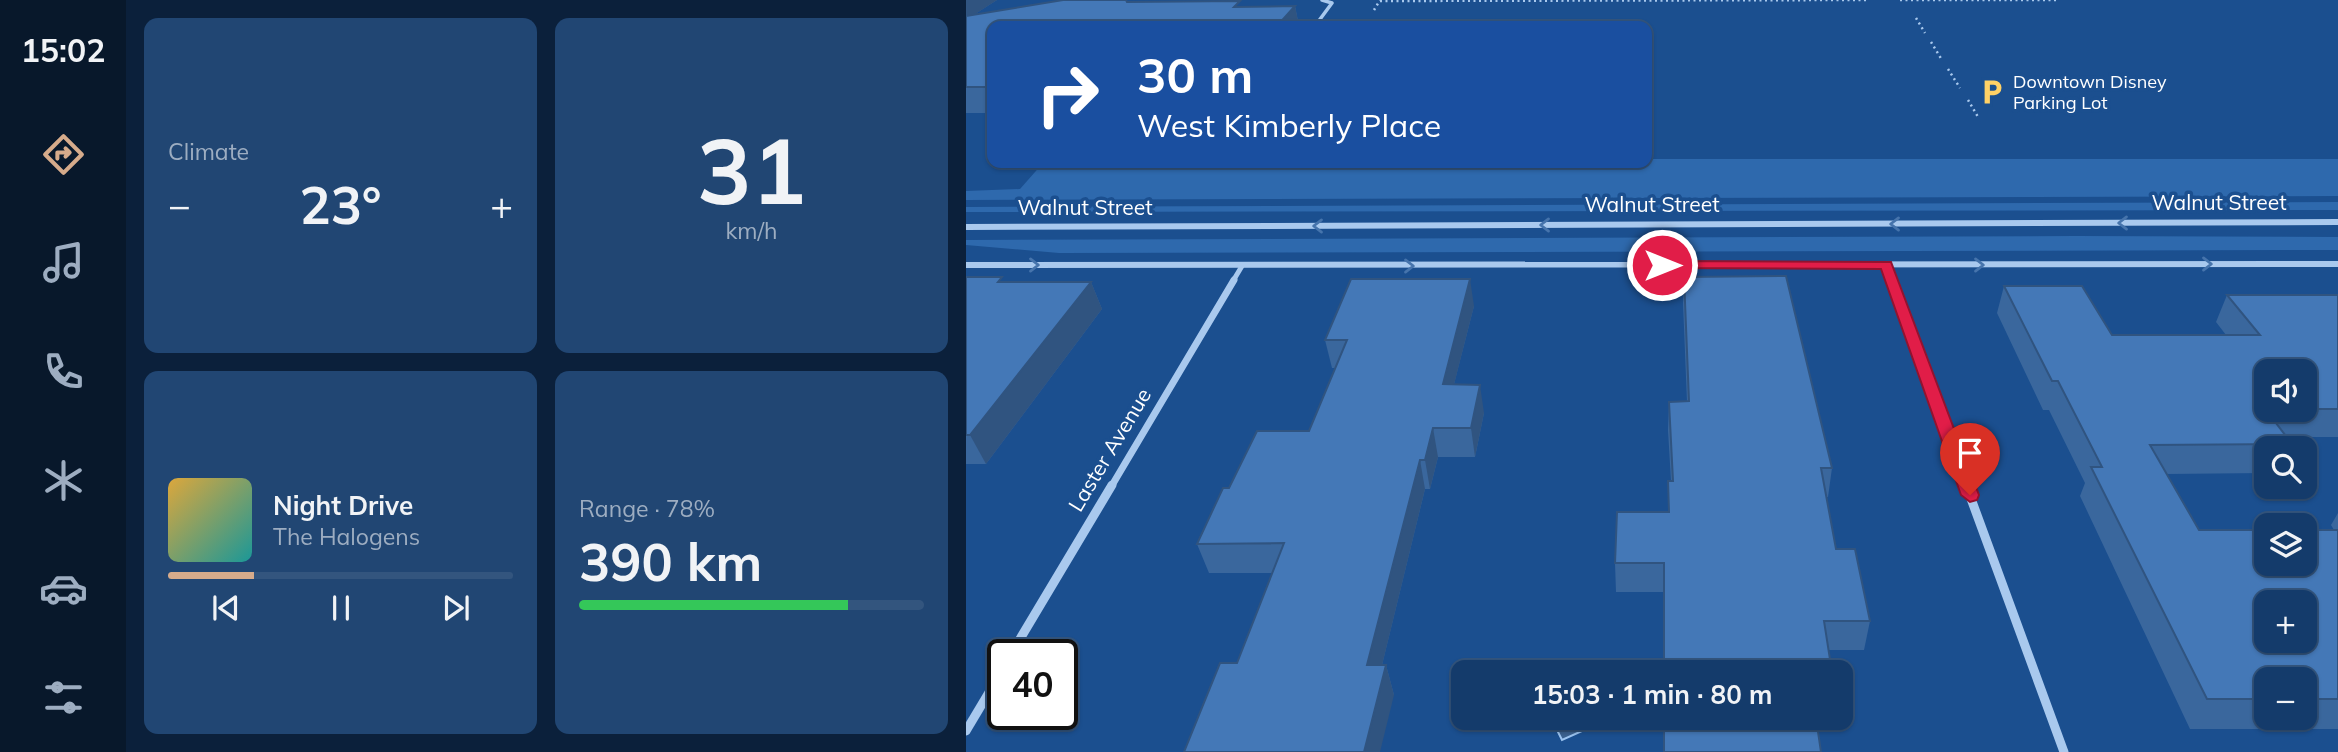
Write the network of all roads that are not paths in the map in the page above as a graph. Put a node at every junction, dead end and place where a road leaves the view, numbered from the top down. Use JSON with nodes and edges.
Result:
{"nodes":[{"id":1,"x":1322,"y":0,"type":"edge"},
{"id":2,"x":1319,"y":21,"type":"edge"},
{"id":3,"x":2338,"y":222,"type":"edge"},
{"id":4,"x":966,"y":227,"type":"edge"},
{"id":5,"x":2338,"y":264,"type":"edge"},
{"id":6,"x":966,"y":265,"type":"edge"},
{"id":7,"x":1886,"y":265,"type":"junction"},
{"id":8,"x":1242,"y":266,"type":"junction"},
{"id":9,"x":1020,"y":639,"type":"edge"},
{"id":10,"x":987,"y":696,"type":"edge"},
{"id":11,"x":966,"y":731,"type":"edge"},
{"id":12,"x":2064,"y":752,"type":"edge"}],
"edges":[{"from":1,"to":2,"type":"lane"},
{"from":3,"to":4,"type":"street","name":"Walnut Street","one_way":true},
{"from":7,"to":5,"type":"street","one_way":true},
{"from":6,"to":8,"type":"street","one_way":true},
{"from":8,"to":7,"type":"street","one_way":true},
{"from":7,"to":12,"type":"street"},
{"from":8,"to":9,"type":"street","name":"Laster Avenue"},
{"from":10,"to":11,"type":"street"}]}
